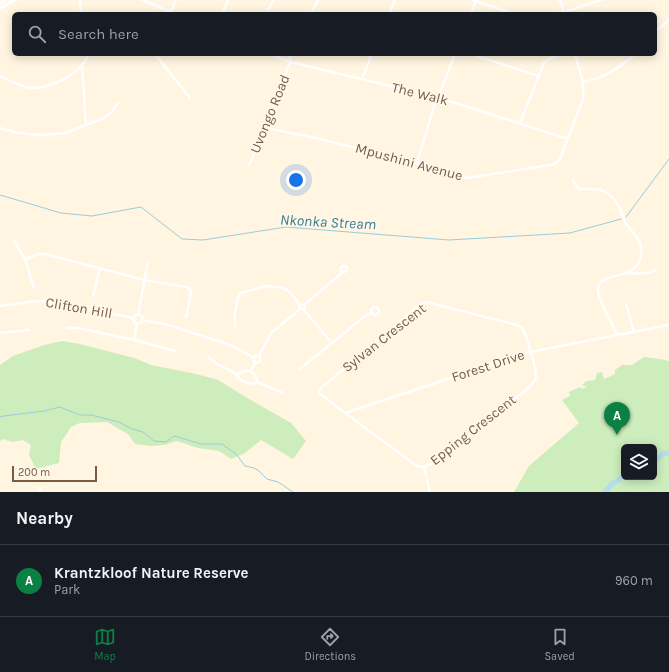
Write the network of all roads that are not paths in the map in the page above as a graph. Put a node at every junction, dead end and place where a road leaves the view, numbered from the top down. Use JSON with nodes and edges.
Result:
{"nodes":[{"id":1,"x":6,"y":0,"type":"edge"},
{"id":2,"x":14,"y":0,"type":"edge"},
{"id":3,"x":80,"y":0,"type":"edge"},
{"id":4,"x":143,"y":0,"type":"edge"},
{"id":5,"x":176,"y":0,"type":"edge"},
{"id":6,"x":228,"y":0,"type":"edge"},
{"id":7,"x":273,"y":0,"type":"edge"},
{"id":8,"x":318,"y":0,"type":"edge"},
{"id":9,"x":394,"y":0,"type":"edge"},
{"id":10,"x":475,"y":0,"type":"edge"},
{"id":11,"x":560,"y":0,"type":"edge"},
{"id":12,"x":601,"y":0,"type":"edge"},
{"id":13,"x":0,"y":3,"type":"edge"},
{"id":14,"x":0,"y":8,"type":"edge"},
{"id":15,"x":270,"y":9,"type":"dead end"},
{"id":16,"x":81,"y":12,"type":"edge"},
{"id":17,"x":166,"y":12,"type":"edge"},
{"id":18,"x":169,"y":12,"type":"edge"},
{"id":19,"x":223,"y":12,"type":"edge"},
{"id":20,"x":312,"y":12,"type":"edge"},
{"id":21,"x":390,"y":12,"type":"edge"},
{"id":22,"x":472,"y":12,"type":"edge"},
{"id":23,"x":508,"y":12,"type":"edge"},
{"id":24,"x":564,"y":12,"type":"edge"},
{"id":25,"x":567,"y":12,"type":"edge"},
{"id":26,"x":669,"y":20,"type":"edge"},
{"id":27,"x":657,"y":30,"type":"edge"},
{"id":28,"x":87,"y":56,"type":"edge"},
{"id":29,"x":157,"y":56,"type":"edge"},
{"id":30,"x":275,"y":56,"type":"edge"},
{"id":31,"x":290,"y":56,"type":"edge"},
{"id":32,"x":371,"y":56,"type":"edge"},
{"id":33,"x":454,"y":56,"type":"edge"},
{"id":34,"x":477,"y":56,"type":"edge"},
{"id":35,"x":554,"y":56,"type":"edge"},
{"id":36,"x":576,"y":56,"type":"edge"},
{"id":37,"x":633,"y":56,"type":"edge"},
{"id":38,"x":290,"y":62,"type":"junction"},
{"id":39,"x":82,"y":65,"type":"junction"},
{"id":40,"x":0,"y":76,"type":"edge"},
{"id":41,"x":539,"y":76,"type":"junction"},
{"id":42,"x":362,"y":80,"type":"junction"},
{"id":43,"x":582,"y":82,"type":"junction"},
{"id":44,"x":437,"y":97,"type":"junction"},
{"id":45,"x":190,"y":98,"type":"dead end"},
{"id":46,"x":118,"y":103,"type":"dead end"},
{"id":47,"x":520,"y":124,"type":"junction"},
{"id":48,"x":86,"y":126,"type":"junction"},
{"id":49,"x":0,"y":128,"type":"edge"},
{"id":50,"x":266,"y":128,"type":"junction"},
{"id":51,"x":568,"y":139,"type":"junction"},
{"id":52,"x":417,"y":163,"type":"junction"},
{"id":53,"x":248,"y":165,"type":"dead end"},
{"id":54,"x":573,"y":180,"type":"dead end"},
{"id":55,"x":14,"y":241,"type":"dead end"},
{"id":56,"x":25,"y":259,"type":"junction"},
{"id":57,"x":148,"y":262,"type":"dead end"},
{"id":58,"x":100,"y":268,"type":"junction"},
{"id":59,"x":656,"y":270,"type":"dead end"},
{"id":60,"x":343,"y":272,"type":"dead end"},
{"id":61,"x":628,"y":273,"type":"junction"},
{"id":62,"x":144,"y":280,"type":"junction"},
{"id":63,"x":34,"y":288,"type":"dead end"},
{"id":64,"x":93,"y":296,"type":"dead end"},
{"id":65,"x":626,"y":304,"type":"dead end"},
{"id":66,"x":302,"y":305,"type":"junction"},
{"id":67,"x":0,"y":306,"type":"edge"},
{"id":68,"x":302,"y":309,"type":"junction"},
{"id":69,"x":372,"y":313,"type":"dead end"},
{"id":70,"x":138,"y":314,"type":"junction"},
{"id":71,"x":186,"y":317,"type":"dead end"},
{"id":72,"x":134,"y":318,"type":"junction"},
{"id":73,"x":142,"y":320,"type":"junction"},
{"id":74,"x":137,"y":323,"type":"junction"},
{"id":75,"x":669,"y":325,"type":"edge"},
{"id":76,"x":235,"y":326,"type":"dead end"},
{"id":77,"x":67,"y":328,"type":"dead end"},
{"id":78,"x":29,"y":330,"type":"dead end"},
{"id":79,"x":634,"y":332,"type":"junction"},
{"id":80,"x":0,"y":333,"type":"edge"},
{"id":81,"x":617,"y":335,"type":"junction"},
{"id":82,"x":134,"y":340,"type":"junction"},
{"id":83,"x":332,"y":343,"type":"junction"},
{"id":84,"x":175,"y":351,"type":"dead end"},
{"id":85,"x":530,"y":352,"type":"junction"},
{"id":86,"x":259,"y":356,"type":"junction"},
{"id":87,"x":208,"y":357,"type":"dead end"},
{"id":88,"x":254,"y":358,"type":"junction"},
{"id":89,"x":255,"y":362,"type":"junction"},
{"id":90,"x":300,"y":369,"type":"dead end"},
{"id":91,"x":250,"y":371,"type":"junction"},
{"id":92,"x":237,"y":374,"type":"junction"},
{"id":93,"x":257,"y":382,"type":"junction"},
{"id":94,"x":283,"y":393,"type":"dead end"},
{"id":95,"x":345,"y":413,"type":"junction"},
{"id":96,"x":424,"y":467,"type":"junction"},
{"id":97,"x":40,"y":488,"type":"dead end"},
{"id":98,"x":41,"y":492,"type":"edge"},
{"id":99,"x":430,"y":492,"type":"edge"}],
"edges":[{"from":1,"to":13,"type":"main road"},
{"from":2,"to":14,"type":"main road"},
{"from":3,"to":16,"type":"street"},
{"from":4,"to":17,"type":"street"},
{"from":5,"to":18,"type":"street"},
{"from":6,"to":19,"type":"street"},
{"from":7,"to":15,"type":"street"},
{"from":8,"to":20,"type":"street"},
{"from":9,"to":21,"type":"street"},
{"from":10,"to":22,"type":"street"},
{"from":10,"to":23,"type":"street"},
{"from":11,"to":24,"type":"street"},
{"from":12,"to":25,"type":"street"},
{"from":26,"to":27,"type":"street"},
{"from":28,"to":39,"type":"street"},
{"from":29,"to":45,"type":"street"},
{"from":30,"to":38,"type":"street","name":"The Walk"},
{"from":31,"to":38,"type":"street","name":"Uvongo Road"},
{"from":32,"to":42,"type":"street"},
{"from":33,"to":44,"type":"street"},
{"from":34,"to":41,"type":"street"},
{"from":35,"to":41,"type":"street"},
{"from":36,"to":43,"type":"street","name":"Mpushini Avenue"},
{"from":37,"to":43,"type":"street"},
{"from":38,"to":42,"type":"street","name":"The Walk"},
{"from":38,"to":50,"type":"street","name":"Uvongo Road"},
{"from":39,"to":40,"type":"street"},
{"from":39,"to":48,"type":"street"},
{"from":41,"to":47,"type":"street"},
{"from":42,"to":44,"type":"street","name":"The Walk"},
{"from":43,"to":51,"type":"street","name":"Mpushini Avenue"},
{"from":44,"to":47,"type":"street","name":"The Walk"},
{"from":44,"to":52,"type":"street"},
{"from":46,"to":48,"type":"street"},
{"from":47,"to":51,"type":"street","name":"The Walk"},
{"from":48,"to":49,"type":"street"},
{"from":50,"to":52,"type":"street","name":"Mpushini Avenue"},
{"from":50,"to":53,"type":"street","name":"Uvongo Road"},
{"from":51,"to":52,"type":"street","name":"Mpushini Avenue"},
{"from":54,"to":61,"type":"street"},
{"from":55,"to":56,"type":"street"},
{"from":56,"to":58,"type":"street"},
{"from":56,"to":63,"type":"street"},
{"from":57,"to":62,"type":"street"},
{"from":58,"to":62,"type":"street"},
{"from":58,"to":64,"type":"street"},
{"from":59,"to":61,"type":"street"},
{"from":60,"to":66,"type":"street"},
{"from":61,"to":81,"type":"street"},
{"from":62,"to":70,"type":"street"},
{"from":62,"to":71,"type":"street"},
{"from":65,"to":79,"type":"street"},
{"from":66,"to":68,"type":"street"},
{"from":66,"to":76,"type":"street"},
{"from":67,"to":72,"type":"street","name":"Clifton Hill"},
{"from":68,"to":83,"type":"street"},
{"from":68,"to":86,"type":"street"},
{"from":69,"to":83,"type":"street"},
{"from":70,"to":72,"type":"street"},
{"from":70,"to":73,"type":"street"},
{"from":72,"to":74,"type":"street"},
{"from":73,"to":74,"type":"street"},
{"from":73,"to":88,"type":"street"},
{"from":74,"to":82,"type":"street"},
{"from":75,"to":79,"type":"street","name":"Forest Drive"},
{"from":77,"to":82,"type":"street"},
{"from":78,"to":80,"type":"street"},
{"from":79,"to":81,"type":"street","name":"Forest Drive"},
{"from":81,"to":85,"type":"street","name":"Forest Drive"},
{"from":82,"to":84,"type":"street"},
{"from":83,"to":90,"type":"street"},
{"from":85,"to":95,"type":"street","name":"Forest Drive"},
{"from":85,"to":95,"type":"street","name":"Sylvan Crescent"},
{"from":85,"to":96,"type":"street","name":"Epping Crescent"},
{"from":86,"to":88,"type":"street"},
{"from":86,"to":89,"type":"street"},
{"from":87,"to":92,"type":"street"},
{"from":88,"to":89,"type":"street"},
{"from":89,"to":91,"type":"street"},
{"from":91,"to":92,"type":"street"},
{"from":91,"to":93,"type":"street"},
{"from":92,"to":93,"type":"street"},
{"from":93,"to":94,"type":"street"},
{"from":95,"to":96,"type":"street","name":"Epping Crescent"},
{"from":96,"to":99,"type":"street"},
{"from":97,"to":98,"type":"street"}]}
